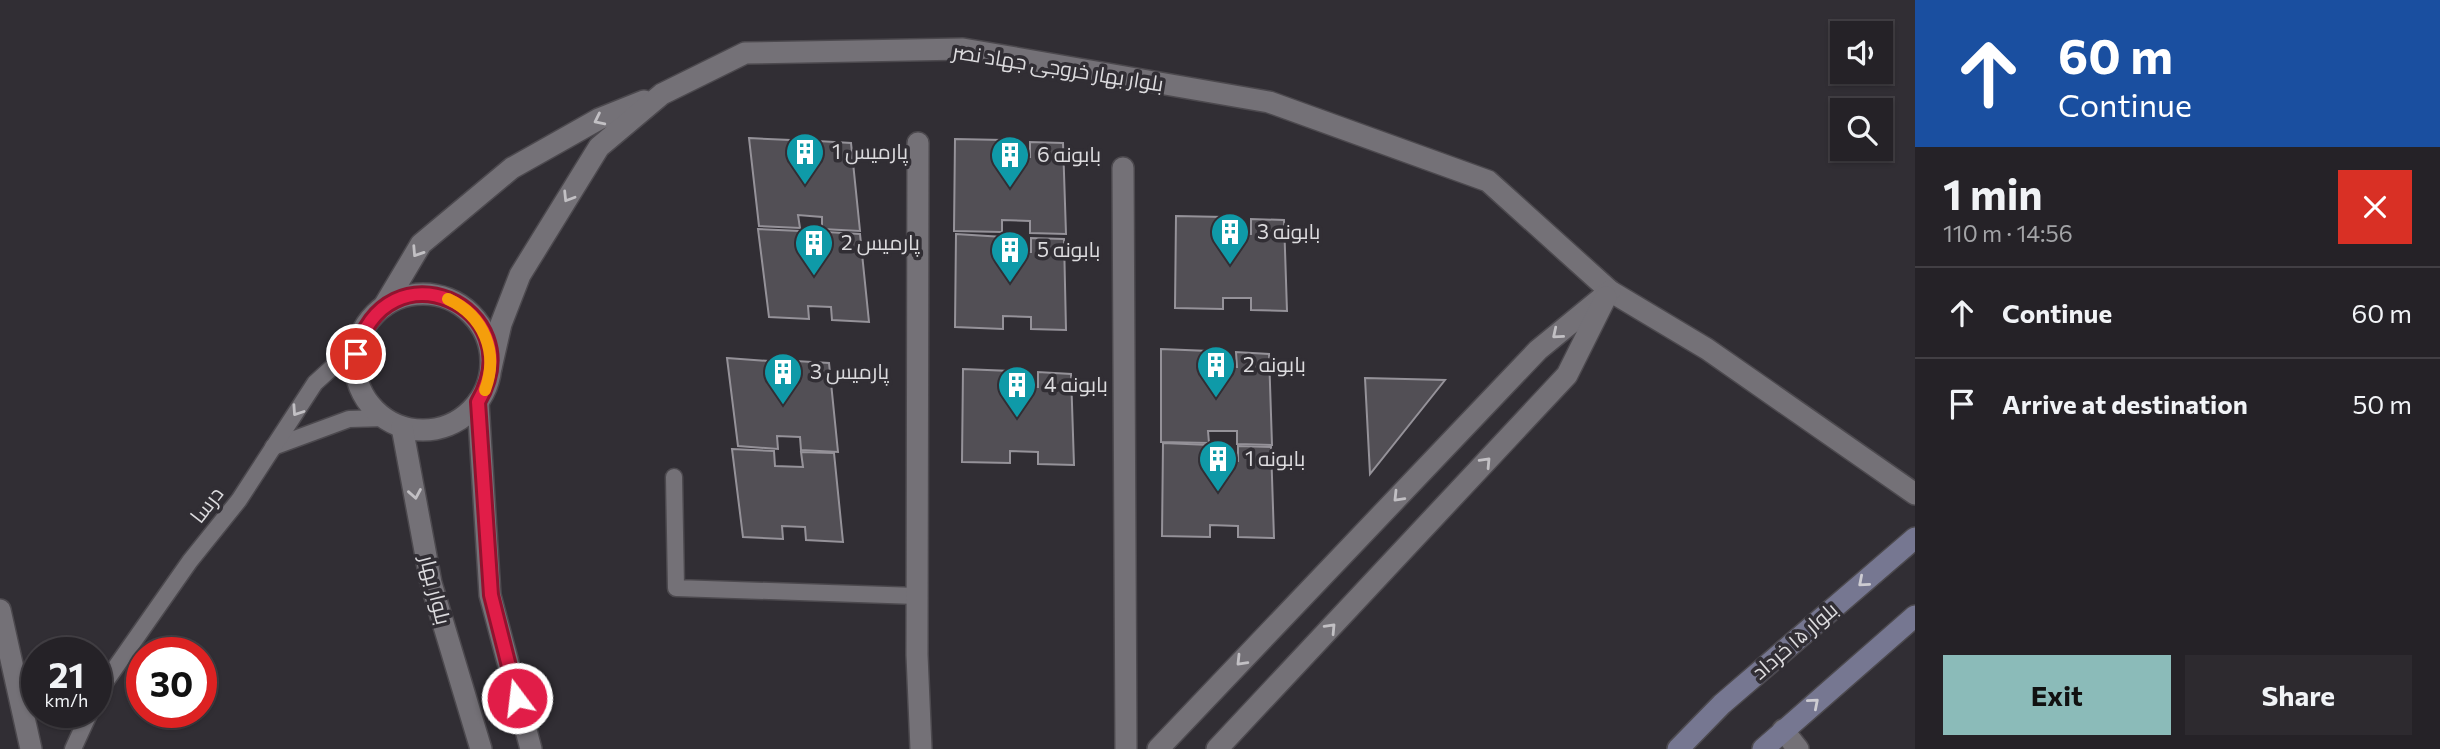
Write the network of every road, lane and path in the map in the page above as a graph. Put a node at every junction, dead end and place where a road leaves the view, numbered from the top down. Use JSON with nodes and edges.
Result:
{"nodes":[{"id":1,"x":662,"y":94,"type":"junction"},
{"id":2,"x":918,"y":143,"type":"dead end"},
{"id":3,"x":1123,"y":168,"type":"dead end"},
{"id":4,"x":1610,"y":290,"type":"junction"},
{"id":5,"x":383,"y":308,"type":"junction"},
{"id":6,"x":359,"y":344,"type":"junction"},
{"id":7,"x":491,"y":368,"type":"junction"},
{"id":8,"x":478,"y":402,"type":"junction"},
{"id":9,"x":394,"y":423,"type":"junction"},
{"id":10,"x":273,"y":447,"type":"junction"},
{"id":11,"x":674,"y":477,"type":"dead end"},
{"id":12,"x":1915,"y":494,"type":"edge"},
{"id":13,"x":1915,"y":538,"type":"edge"},
{"id":14,"x":918,"y":596,"type":"junction"},
{"id":15,"x":0,"y":610,"type":"edge"},
{"id":16,"x":1915,"y":616,"type":"edge"},
{"id":17,"x":112,"y":672,"type":"edge"},
{"id":18,"x":83,"y":728,"type":"edge"},
{"id":19,"x":1783,"y":730,"type":"junction"},
{"id":20,"x":31,"y":749,"type":"edge"},
{"id":21,"x":73,"y":749,"type":"edge"},
{"id":22,"x":481,"y":749,"type":"edge"},
{"id":23,"x":531,"y":749,"type":"edge"},
{"id":24,"x":921,"y":749,"type":"edge"},
{"id":25,"x":1126,"y":749,"type":"edge"},
{"id":26,"x":1158,"y":749,"type":"edge"},
{"id":27,"x":1217,"y":749,"type":"edge"},
{"id":28,"x":1678,"y":749,"type":"edge"},
{"id":29,"x":1763,"y":749,"type":"edge"},
{"id":30,"x":1798,"y":749,"type":"edge"}],
"edges":[{"from":1,"to":4,"type":"street","name":"بلوار بهار خروجی جهاد نصر"},
{"from":1,"to":5,"type":"street","one_way":true},
{"from":1,"to":7,"type":"street","name":"بلوار بهار خروجی جهاد نصر","one_way":true},
{"from":2,"to":14,"type":"street"},
{"from":3,"to":25,"type":"street"},
{"from":4,"to":12,"type":"street","name":"بلوار بهار خروجی جهاد نصر"},
{"from":4,"to":26,"type":"street","one_way":true},
{"from":27,"to":4,"type":"street","one_way":true},
{"from":5,"to":6,"type":"street"},
{"from":5,"to":7,"type":"street"},
{"from":6,"to":9,"type":"street"},
{"from":6,"to":10,"type":"lane","name":"درسا","one_way":true},
{"from":7,"to":8,"type":"street"},
{"from":8,"to":9,"type":"street"},
{"from":8,"to":23,"type":"street"},
{"from":9,"to":10,"type":"lane"},
{"from":9,"to":22,"type":"street","name":"بلوار بهار","one_way":true},
{"from":10,"to":17,"type":"lane","name":"درسا"},
{"from":11,"to":14,"type":"lane"},
{"from":13,"to":28,"type":"street","name":"بلوار ۱۵ خرداد","one_way":true},
{"from":14,"to":24,"type":"street"},
{"from":15,"to":20,"type":"street"},
{"from":19,"to":16,"type":"street","one_way":true},
{"from":18,"to":21,"type":"lane"},
{"from":19,"to":29,"type":"street"},
{"from":19,"to":30,"type":"street"}]}
